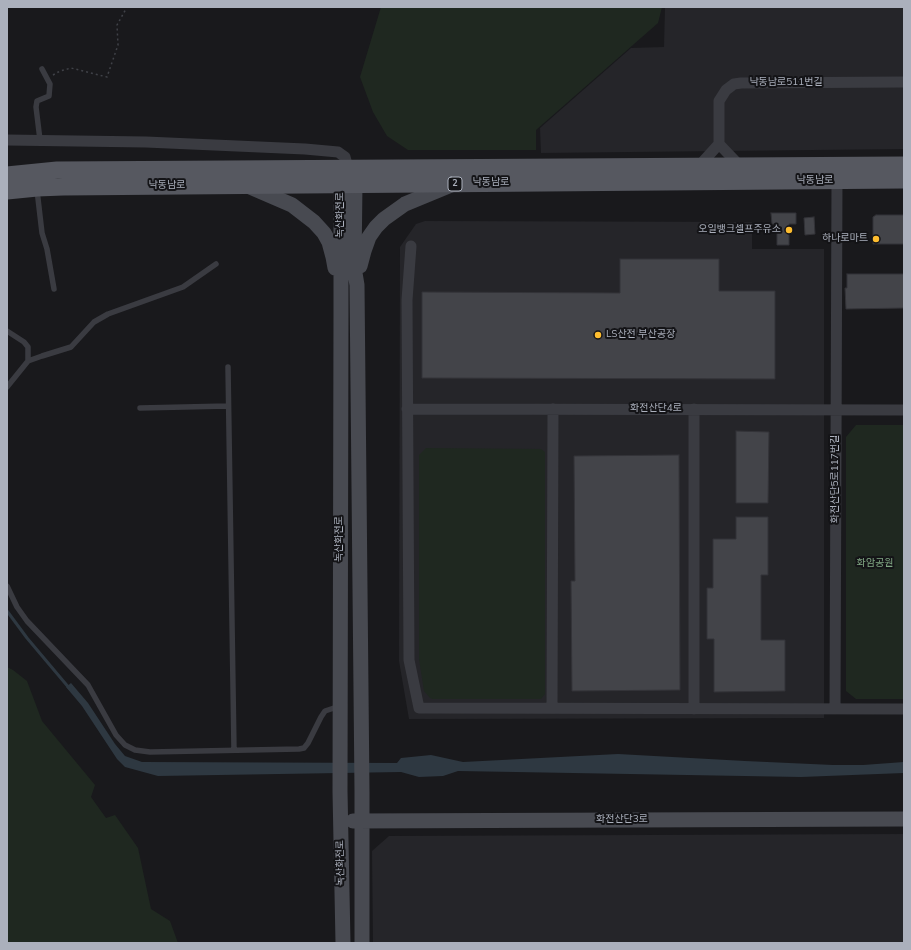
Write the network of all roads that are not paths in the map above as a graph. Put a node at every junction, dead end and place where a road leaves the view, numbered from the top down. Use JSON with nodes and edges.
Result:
{"nodes":[{"id":1,"x":42,"y":69,"type":"dead end"},
{"id":2,"x":904,"y":82,"type":"edge"},
{"id":3,"x":7,"y":140,"type":"edge"},
{"id":4,"x":40,"y":140,"type":"junction"},
{"id":5,"x":719,"y":144,"type":"junction"},
{"id":6,"x":904,"y":165,"type":"edge"},
{"id":7,"x":699,"y":166,"type":"junction"},
{"id":8,"x":740,"y":166,"type":"junction"},
{"id":9,"x":348,"y":168,"type":"junction"},
{"id":10,"x":7,"y":175,"type":"edge"},
{"id":11,"x":837,"y":180,"type":"junction"},
{"id":12,"x":904,"y":180,"type":"edge"},
{"id":13,"x":348,"y":184,"type":"junction"},
{"id":14,"x":453,"y":184,"type":"junction"},
{"id":15,"x":247,"y":185,"type":"junction"},
{"id":16,"x":37,"y":188,"type":"junction"},
{"id":17,"x":7,"y":191,"type":"edge"},
{"id":18,"x":411,"y":246,"type":"dead end"},
{"id":19,"x":216,"y":264,"type":"dead end"},
{"id":20,"x":357,"y":285,"type":"junction"},
{"id":21,"x":54,"y":289,"type":"dead end"},
{"id":22,"x":341,"y":312,"type":"junction"},
{"id":23,"x":7,"y":331,"type":"edge"},
{"id":24,"x":28,"y":361,"type":"junction"},
{"id":25,"x":228,"y":367,"type":"dead end"},
{"id":26,"x":7,"y":387,"type":"edge"},
{"id":27,"x":228,"y":406,"type":"junction"},
{"id":28,"x":140,"y":408,"type":"dead end"},
{"id":29,"x":407,"y":408,"type":"junction"},
{"id":30,"x":553,"y":409,"type":"junction"},
{"id":31,"x":694,"y":409,"type":"junction"},
{"id":32,"x":836,"y":410,"type":"junction"},
{"id":33,"x":904,"y":410,"type":"edge"},
{"id":34,"x":7,"y":586,"type":"edge"},
{"id":35,"x":340,"y":706,"type":"junction"},
{"id":36,"x":552,"y":708,"type":"junction"},
{"id":37,"x":694,"y":709,"type":"junction"},
{"id":38,"x":835,"y":709,"type":"junction"},
{"id":39,"x":904,"y":709,"type":"edge"},
{"id":40,"x":234,"y":750,"type":"junction"},
{"id":41,"x":904,"y":819,"type":"edge"},
{"id":42,"x":340,"y":821,"type":"junction"},
{"id":43,"x":362,"y":821,"type":"junction"},
{"id":44,"x":343,"y":943,"type":"edge"},
{"id":45,"x":362,"y":943,"type":"edge"}],
"edges":[{"from":1,"to":4,"type":"lane"},
{"from":2,"to":5,"type":"street","name":"낙동남로511번길"},
{"from":3,"to":4,"type":"street"},
{"from":4,"to":9,"type":"street"},
{"from":5,"to":7,"type":"street"},
{"from":5,"to":8,"type":"street"},
{"from":6,"to":8,"type":"main road","name":"낙동남로","number":"2"},
{"from":7,"to":8,"type":"main road","name":"낙동남로","number":"2"},
{"from":7,"to":9,"type":"main road","name":"낙동남로","number":"2"},
{"from":9,"to":10,"type":"main road","name":"낙동남로","number":"2"},
{"from":9,"to":13,"type":"main road","name":"녹산화전로"},
{"from":11,"to":12,"type":"main road","name":"낙동남로","number":"2"},
{"from":11,"to":14,"type":"main road","name":"낙동남로","number":"2"},
{"from":11,"to":32,"type":"street","name":"화전산단5로117번길"},
{"from":13,"to":14,"type":"main road","name":"낙동남로","number":"2"},
{"from":13,"to":15,"type":"main road","name":"낙동남로","number":"2"},
{"from":13,"to":20,"type":"main road","name":"녹산화전로"},
{"from":13,"to":22,"type":"main road","name":"녹산화전로"},
{"from":14,"to":20,"type":"main road"},
{"from":15,"to":16,"type":"main road","name":"낙동남로","number":"2"},
{"from":15,"to":22,"type":"main road"},
{"from":16,"to":17,"type":"main road","name":"낙동남로","number":"2"},
{"from":16,"to":21,"type":"lane"},
{"from":18,"to":29,"type":"street"},
{"from":19,"to":24,"type":"lane"},
{"from":20,"to":43,"type":"main road","name":"녹산화전로"},
{"from":22,"to":35,"type":"main road","name":"녹산화전로"},
{"from":23,"to":24,"type":"lane"},
{"from":24,"to":26,"type":"lane"},
{"from":25,"to":27,"type":"lane"},
{"from":27,"to":28,"type":"lane"},
{"from":27,"to":40,"type":"lane"},
{"from":29,"to":30,"type":"street","name":"화전산단4로"},
{"from":29,"to":36,"type":"street"},
{"from":30,"to":31,"type":"street","name":"화전산단4로"},
{"from":30,"to":36,"type":"street"},
{"from":31,"to":32,"type":"street","name":"화전산단4로"},
{"from":31,"to":37,"type":"street"},
{"from":32,"to":33,"type":"street","name":"화전산단4로"},
{"from":32,"to":38,"type":"street","name":"화전산단5로117번길"},
{"from":34,"to":40,"type":"lane"},
{"from":35,"to":40,"type":"lane"},
{"from":35,"to":42,"type":"main road","name":"녹산화전로"},
{"from":36,"to":37,"type":"street"},
{"from":37,"to":38,"type":"street"},
{"from":38,"to":39,"type":"street"},
{"from":41,"to":43,"type":"main road","name":"화전산단3로"},
{"from":42,"to":43,"type":"main road","name":"화전산단3로"},
{"from":42,"to":44,"type":"main road","name":"녹산화전로"},
{"from":43,"to":45,"type":"main road","name":"녹산화전로"}]}
